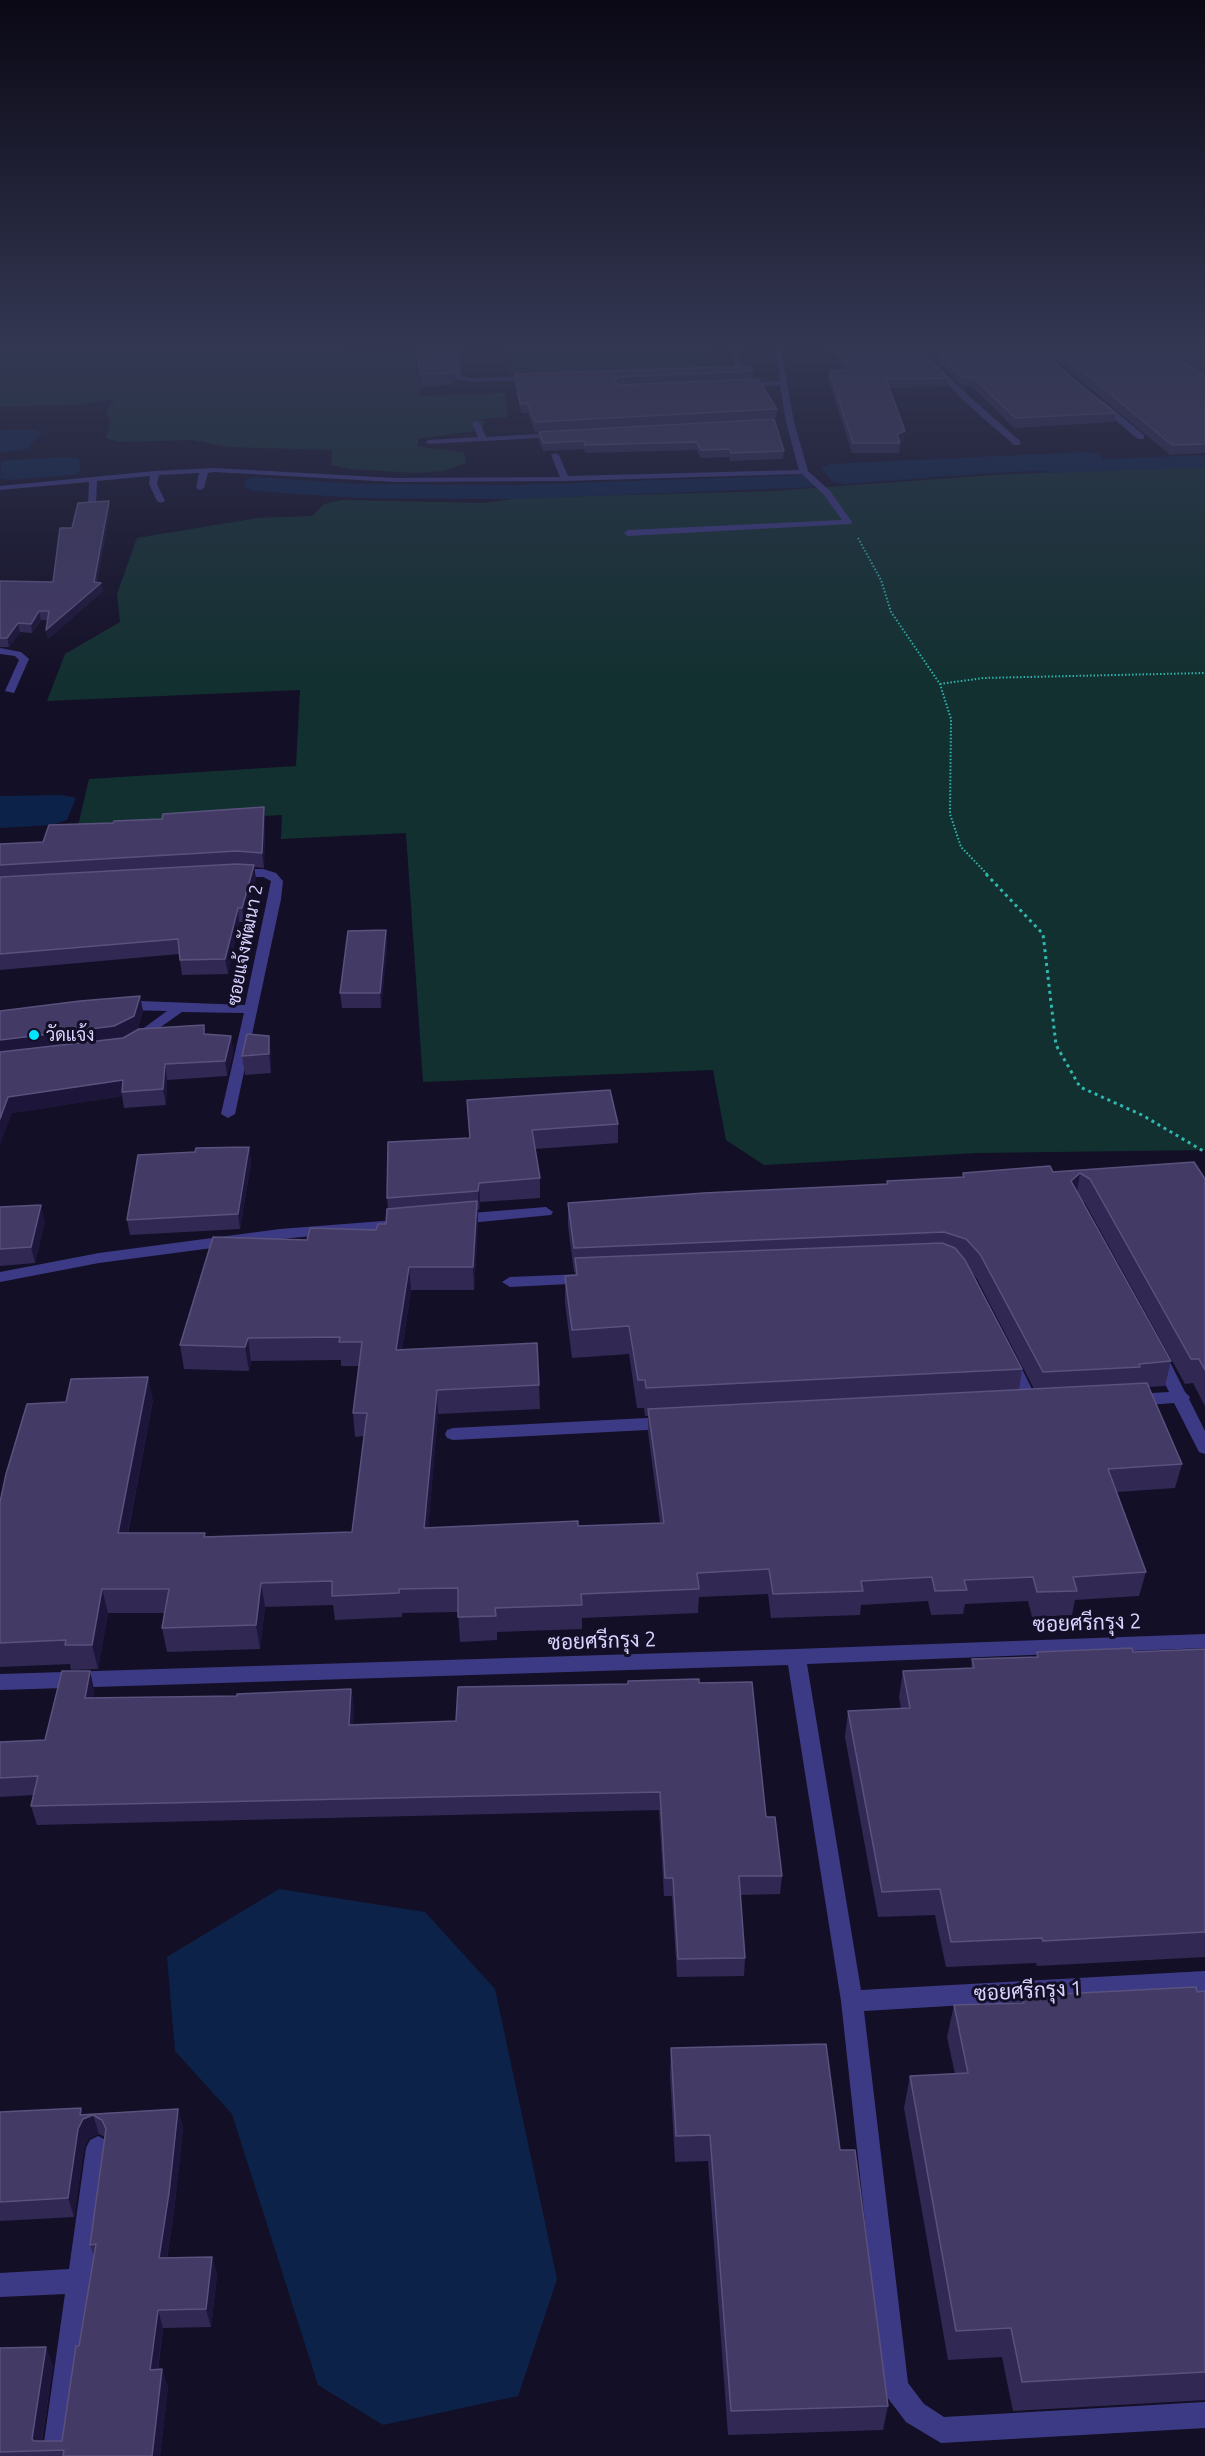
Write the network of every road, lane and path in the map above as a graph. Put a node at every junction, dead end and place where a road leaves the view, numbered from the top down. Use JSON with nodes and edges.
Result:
{"nodes":[{"id":1,"x":557,"y":459,"type":"edge"},
{"id":2,"x":800,"y":459,"type":"edge"},
{"id":3,"x":204,"y":471,"type":"junction"},
{"id":4,"x":804,"y":472,"type":"junction"},
{"id":5,"x":155,"y":473,"type":"junction"},
{"id":6,"x":93,"y":479,"type":"junction"},
{"id":7,"x":565,"y":479,"type":"junction"},
{"id":8,"x":0,"y":488,"type":"edge"},
{"id":9,"x":200,"y":488,"type":"dead end"},
{"id":10,"x":161,"y":501,"type":"dead end"},
{"id":11,"x":92,"y":505,"type":"edge"},
{"id":12,"x":848,"y":522,"type":"junction"},
{"id":13,"x":628,"y":533,"type":"dead end"},
{"id":14,"x":0,"y":651,"type":"edge"},
{"id":15,"x":1205,"y":673,"type":"edge"},
{"id":16,"x":940,"y":684,"type":"junction"},
{"id":17,"x":10,"y":691,"type":"dead end"},
{"id":18,"x":227,"y":873,"type":"edge"},
{"id":19,"x":105,"y":1007,"type":"edge"},
{"id":20,"x":179,"y":1008,"type":"junction"},
{"id":21,"x":251,"y":1009,"type":"junction"},
{"id":22,"x":129,"y":1043,"type":"edge"},
{"id":23,"x":228,"y":1114,"type":"dead end"},
{"id":24,"x":1205,"y":1152,"type":"edge"},
{"id":25,"x":546,"y":1212,"type":"dead end"},
{"id":26,"x":442,"y":1221,"type":"edge"},
{"id":27,"x":407,"y":1224,"type":"edge"},
{"id":28,"x":0,"y":1277,"type":"edge"},
{"id":29,"x":594,"y":1278,"type":"edge"},
{"id":30,"x":510,"y":1282,"type":"dead end"},
{"id":31,"x":1148,"y":1336,"type":"edge"},
{"id":32,"x":1006,"y":1355,"type":"edge"},
{"id":33,"x":1182,"y":1397,"type":"junction"},
{"id":34,"x":1113,"y":1401,"type":"edge"},
{"id":35,"x":1008,"y":1406,"type":"edge"},
{"id":36,"x":677,"y":1423,"type":"edge"},
{"id":37,"x":453,"y":1434,"type":"dead end"},
{"id":38,"x":1205,"y":1448,"type":"edge"},
{"id":39,"x":1205,"y":1641,"type":"edge"},
{"id":40,"x":796,"y":1658,"type":"junction"},
{"id":41,"x":0,"y":1682,"type":"edge"},
{"id":42,"x":1205,"y":1981,"type":"edge"},
{"id":43,"x":852,"y":2001,"type":"junction"},
{"id":44,"x":98,"y":2148,"type":"dead end"},
{"id":45,"x":78,"y":2282,"type":"junction"},
{"id":46,"x":0,"y":2285,"type":"edge"},
{"id":47,"x":1205,"y":2415,"type":"edge"},
{"id":48,"x":55,"y":2456,"type":"edge"}],
"edges":[{"from":1,"to":7,"type":"street"},
{"from":2,"to":4,"type":"street"},
{"from":3,"to":5,"type":"street"},
{"from":3,"to":7,"type":"street"},
{"from":3,"to":9,"type":"street"},
{"from":4,"to":7,"type":"street"},
{"from":4,"to":12,"type":"street"},
{"from":5,"to":6,"type":"street"},
{"from":5,"to":10,"type":"street"},
{"from":6,"to":8,"type":"street"},
{"from":6,"to":11,"type":"street"},
{"from":12,"to":13,"type":"street"},
{"from":12,"to":16,"type":"path"},
{"from":14,"to":17,"type":"street"},
{"from":15,"to":16,"type":"path"},
{"from":16,"to":24,"type":"path"},
{"from":18,"to":21,"type":"street","name":"ซอยแจ้งพัฒนา 2"},
{"from":19,"to":20,"type":"street"},
{"from":20,"to":21,"type":"street"},
{"from":20,"to":22,"type":"street"},
{"from":21,"to":23,"type":"street","name":"ซอยแจ้งพัฒนา 2"},
{"from":25,"to":26,"type":"street"},
{"from":27,"to":28,"type":"street"},
{"from":29,"to":30,"type":"street"},
{"from":31,"to":33,"type":"street"},
{"from":32,"to":35,"type":"street"},
{"from":33,"to":34,"type":"street"},
{"from":33,"to":38,"type":"street"},
{"from":36,"to":37,"type":"street"},
{"from":39,"to":40,"type":"street","name":"ซอยศรีกรุง 2"},
{"from":40,"to":41,"type":"street","name":"ซอยศรีกรุง 2"},
{"from":40,"to":43,"type":"street"},
{"from":42,"to":43,"type":"street","name":"ซอยศรีกรุง 1"},
{"from":43,"to":47,"type":"street"},
{"from":44,"to":45,"type":"street"},
{"from":45,"to":46,"type":"street"},
{"from":45,"to":48,"type":"street"}]}
